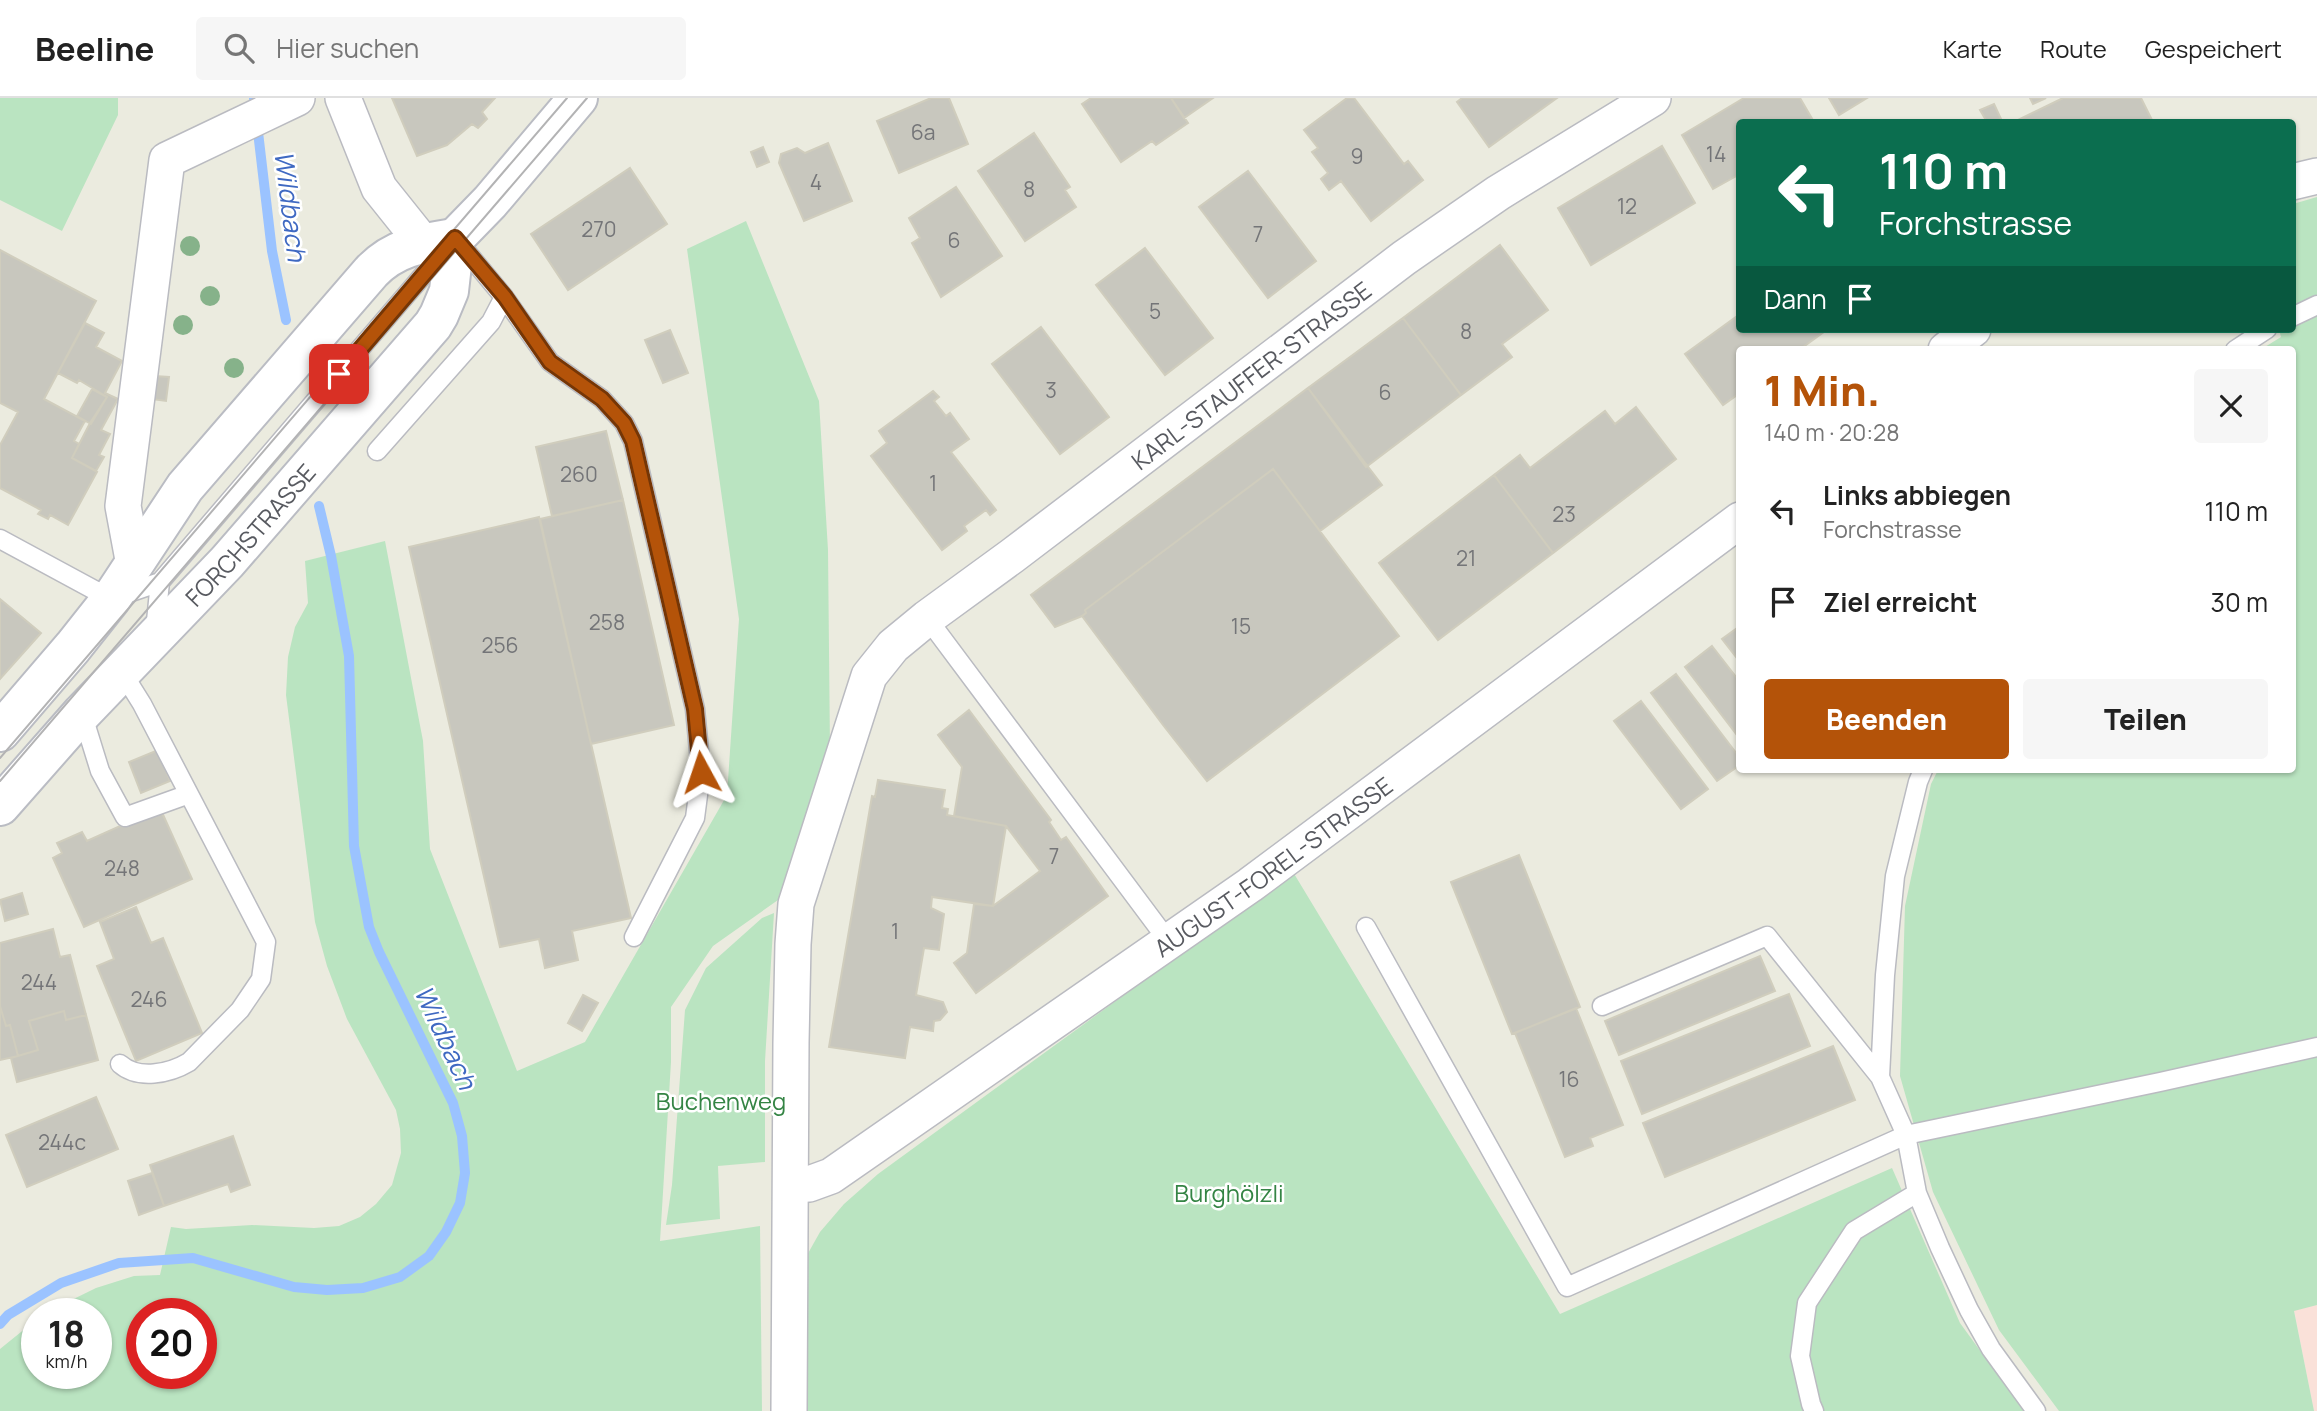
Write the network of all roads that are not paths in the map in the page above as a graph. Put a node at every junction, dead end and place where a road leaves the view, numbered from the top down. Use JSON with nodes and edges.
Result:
{"nodes":[{"id":1,"x":343,"y":98,"type":"edge"},
{"id":2,"x":578,"y":98,"type":"edge"},
{"id":3,"x":1653,"y":98,"type":"edge"},
{"id":4,"x":288,"y":103,"type":"edge"},
{"id":5,"x":2317,"y":176,"type":"edge"},
{"id":6,"x":2296,"y":181,"type":"edge"},
{"id":7,"x":439,"y":241,"type":"junction"},
{"id":8,"x":505,"y":297,"type":"junction"},
{"id":9,"x":2317,"y":305,"type":"edge"},
{"id":10,"x":2296,"y":315,"type":"edge"},
{"id":11,"x":1968,"y":333,"type":"edge"},
{"id":12,"x":2261,"y":333,"type":"edge"},
{"id":13,"x":1951,"y":346,"type":"edge"},
{"id":14,"x":2241,"y":346,"type":"edge"},
{"id":15,"x":377,"y":451,"type":"dead end"},
{"id":16,"x":1736,"y":523,"type":"edge"},
{"id":17,"x":0,"y":539,"type":"edge"},
{"id":18,"x":147,"y":574,"type":"junction"},
{"id":19,"x":111,"y":599,"type":"junction"},
{"id":20,"x":926,"y":618,"type":"junction"},
{"id":21,"x":155,"y":639,"type":"junction"},
{"id":22,"x":122,"y":673,"type":"junction"},
{"id":23,"x":82,"y":713,"type":"junction"},
{"id":24,"x":0,"y":732,"type":"edge"},
{"id":25,"x":1922,"y":773,"type":"edge"},
{"id":26,"x":189,"y":794,"type":"junction"},
{"id":27,"x":0,"y":806,"type":"edge"},
{"id":28,"x":1366,"y":927,"type":"dead end"},
{"id":29,"x":634,"y":937,"type":"dead end"},
{"id":30,"x":1169,"y":942,"type":"junction"},
{"id":31,"x":1602,"y":1006,"type":"dead end"},
{"id":32,"x":2317,"y":1046,"type":"edge"},
{"id":33,"x":120,"y":1064,"type":"dead end"},
{"id":34,"x":1880,"y":1077,"type":"junction"},
{"id":35,"x":1906,"y":1135,"type":"junction"},
{"id":36,"x":791,"y":1185,"type":"junction"},
{"id":37,"x":1917,"y":1193,"type":"junction"},
{"id":38,"x":789,"y":1411,"type":"edge"},
{"id":39,"x":1814,"y":1411,"type":"edge"},
{"id":40,"x":2036,"y":1411,"type":"edge"}],
"edges":[{"from":1,"to":7,"type":"street"},
{"from":2,"to":7,"type":"main road"},
{"from":3,"to":20,"type":"street","name":"KARL-STAUFFER-STRASSE"},
{"from":4,"to":18,"type":"street"},
{"from":5,"to":6,"type":"street"},
{"from":7,"to":8,"type":"lane"},
{"from":7,"to":18,"type":"main road"},
{"from":7,"to":21,"type":"main road","name":"FORCHSTRASSE"},
{"from":8,"to":15,"type":"lane"},
{"from":8,"to":29,"type":"lane"},
{"from":9,"to":10,"type":"lane"},
{"from":11,"to":13,"type":"street"},
{"from":12,"to":14,"type":"lane"},
{"from":16,"to":30,"type":"street","name":"AUGUST-FOREL-STRASSE"},
{"from":17,"to":19,"type":"lane"},
{"from":18,"to":19,"type":"main road"},
{"from":18,"to":21,"type":"lane"},
{"from":19,"to":21,"type":"main road"},
{"from":19,"to":24,"type":"main road"},
{"from":20,"to":30,"type":"lane"},
{"from":20,"to":36,"type":"street","name":"KARL-STAUFFER-STRASSE"},
{"from":21,"to":22,"type":"main road","name":"FORCHSTRASSE"},
{"from":22,"to":23,"type":"main road","name":"FORCHSTRASSE"},
{"from":22,"to":26,"type":"lane"},
{"from":23,"to":26,"type":"lane"},
{"from":23,"to":27,"type":"main road","name":"FORCHSTRASSE"},
{"from":25,"to":34,"type":"lane"},
{"from":26,"to":33,"type":"lane"},
{"from":28,"to":35,"type":"lane"},
{"from":30,"to":36,"type":"street","name":"AUGUST-FOREL-STRASSE"},
{"from":31,"to":34,"type":"lane"},
{"from":32,"to":35,"type":"lane"},
{"from":34,"to":35,"type":"lane"},
{"from":35,"to":37,"type":"lane"},
{"from":36,"to":38,"type":"street"},
{"from":37,"to":39,"type":"lane"},
{"from":37,"to":40,"type":"lane"}]}
